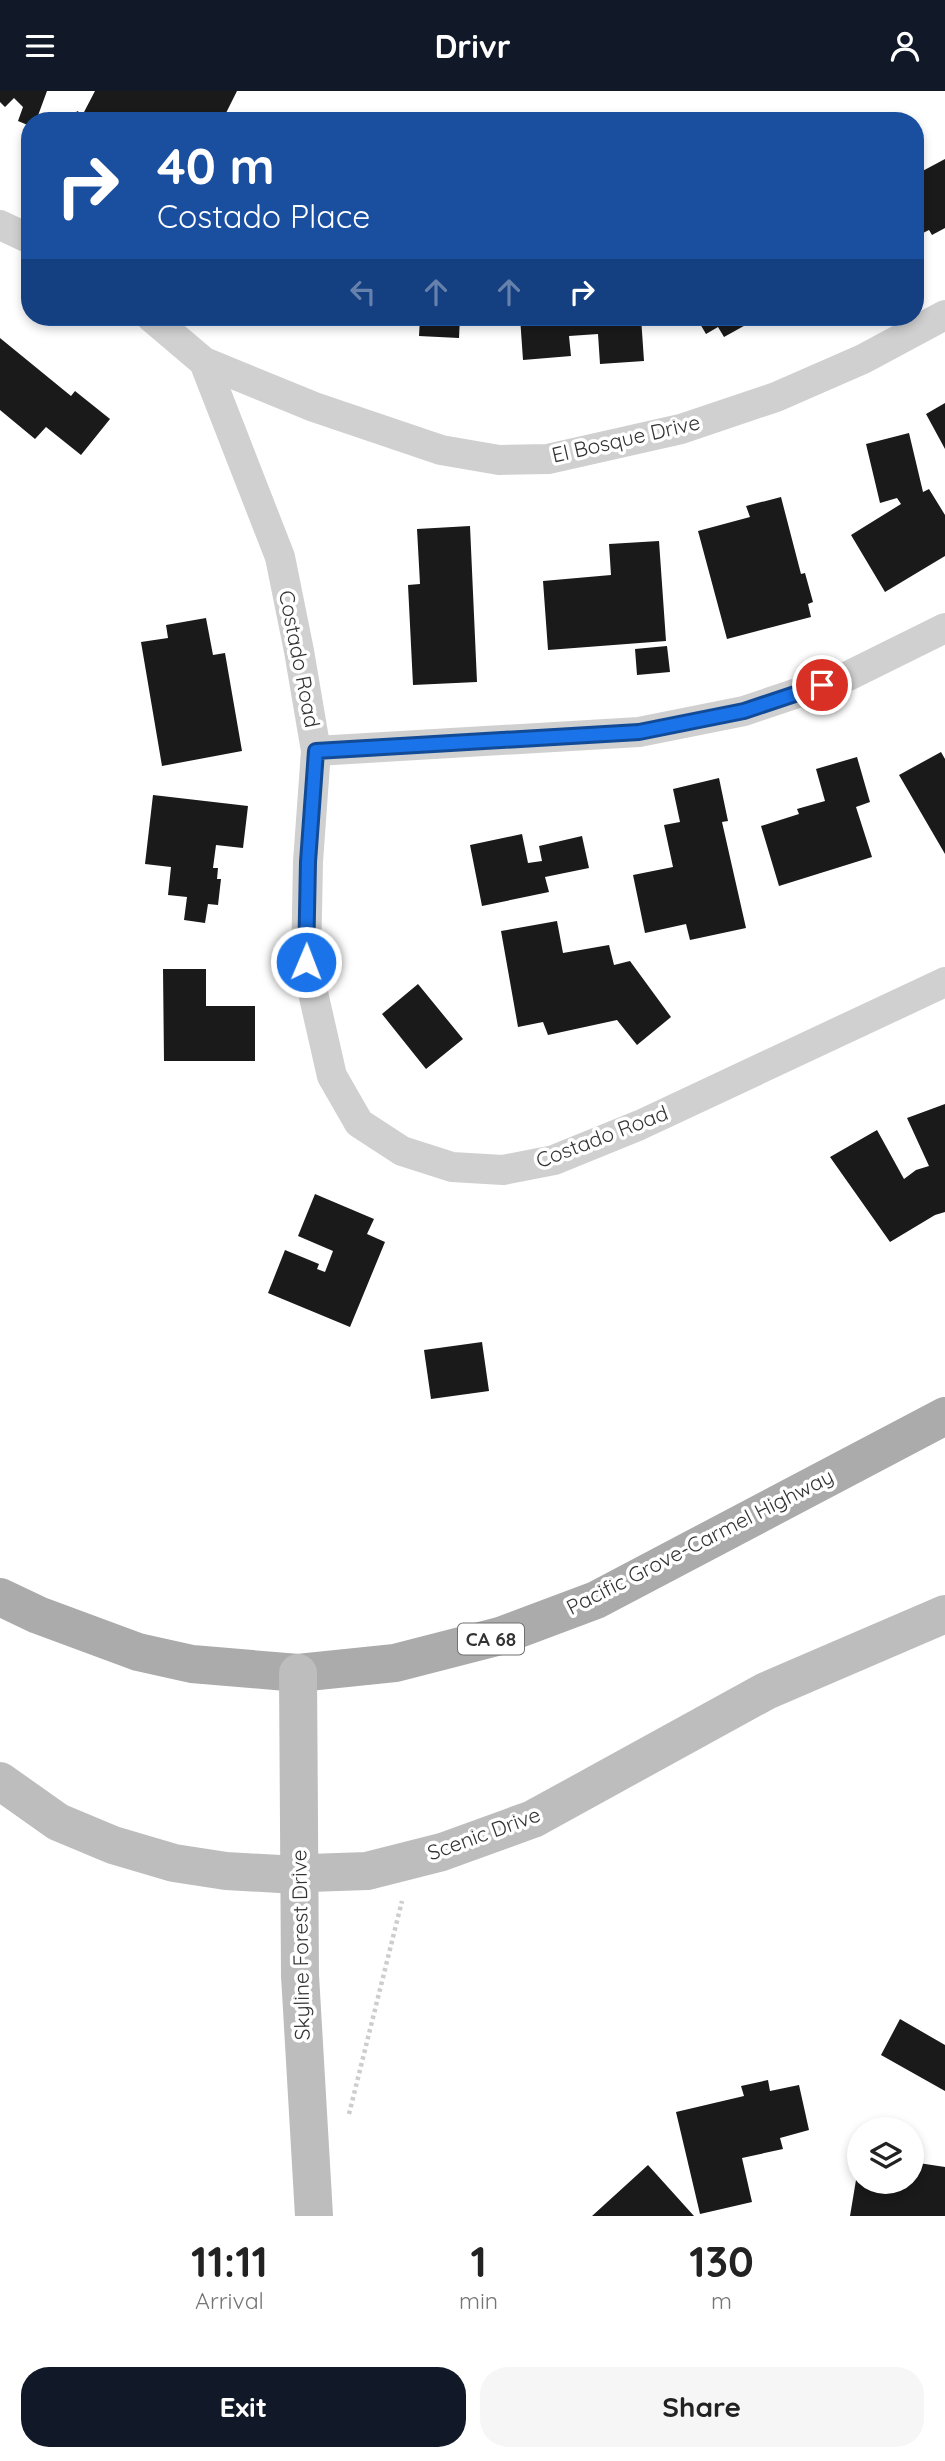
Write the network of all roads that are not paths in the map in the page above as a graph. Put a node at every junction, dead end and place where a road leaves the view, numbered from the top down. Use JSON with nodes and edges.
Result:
{"nodes":[{"id":1,"x":0,"y":225,"type":"edge"},
{"id":2,"x":21,"y":235,"type":"edge"},
{"id":3,"x":945,"y":316,"type":"edge"},
{"id":4,"x":162,"y":326,"type":"edge"},
{"id":5,"x":204,"y":362,"type":"junction"},
{"id":6,"x":945,"y":628,"type":"edge"},
{"id":7,"x":316,"y":751,"type":"junction"},
{"id":8,"x":945,"y":982,"type":"edge"},
{"id":9,"x":945,"y":1416,"type":"edge"},
{"id":10,"x":0,"y":1597,"type":"edge"},
{"id":11,"x":945,"y":1614,"type":"edge"},
{"id":12,"x":298,"y":1673,"type":"junction"},
{"id":13,"x":0,"y":1781,"type":"edge"},
{"id":14,"x":314,"y":2216,"type":"edge"}],
"edges":[{"from":1,"to":2,"type":"street"},
{"from":3,"to":5,"type":"street","name":"El Bosque Drive"},
{"from":4,"to":5,"type":"street","name":"El Bosque Drive"},
{"from":5,"to":7,"type":"street","name":"Costado Road"},
{"from":6,"to":7,"type":"street"},
{"from":7,"to":8,"type":"street","name":"Costado Road"},
{"from":9,"to":12,"type":"main road","name":"Pacific Grove-Carmel Highway","number":"CA 68"},
{"from":10,"to":12,"type":"main road","name":"Pacific Grove-Carmel Highway","number":"CA 68"},
{"from":11,"to":13,"type":"street","name":"Scenic Drive"},
{"from":12,"to":14,"type":"street","name":"Skyline Forest Drive","bridge":true}]}
